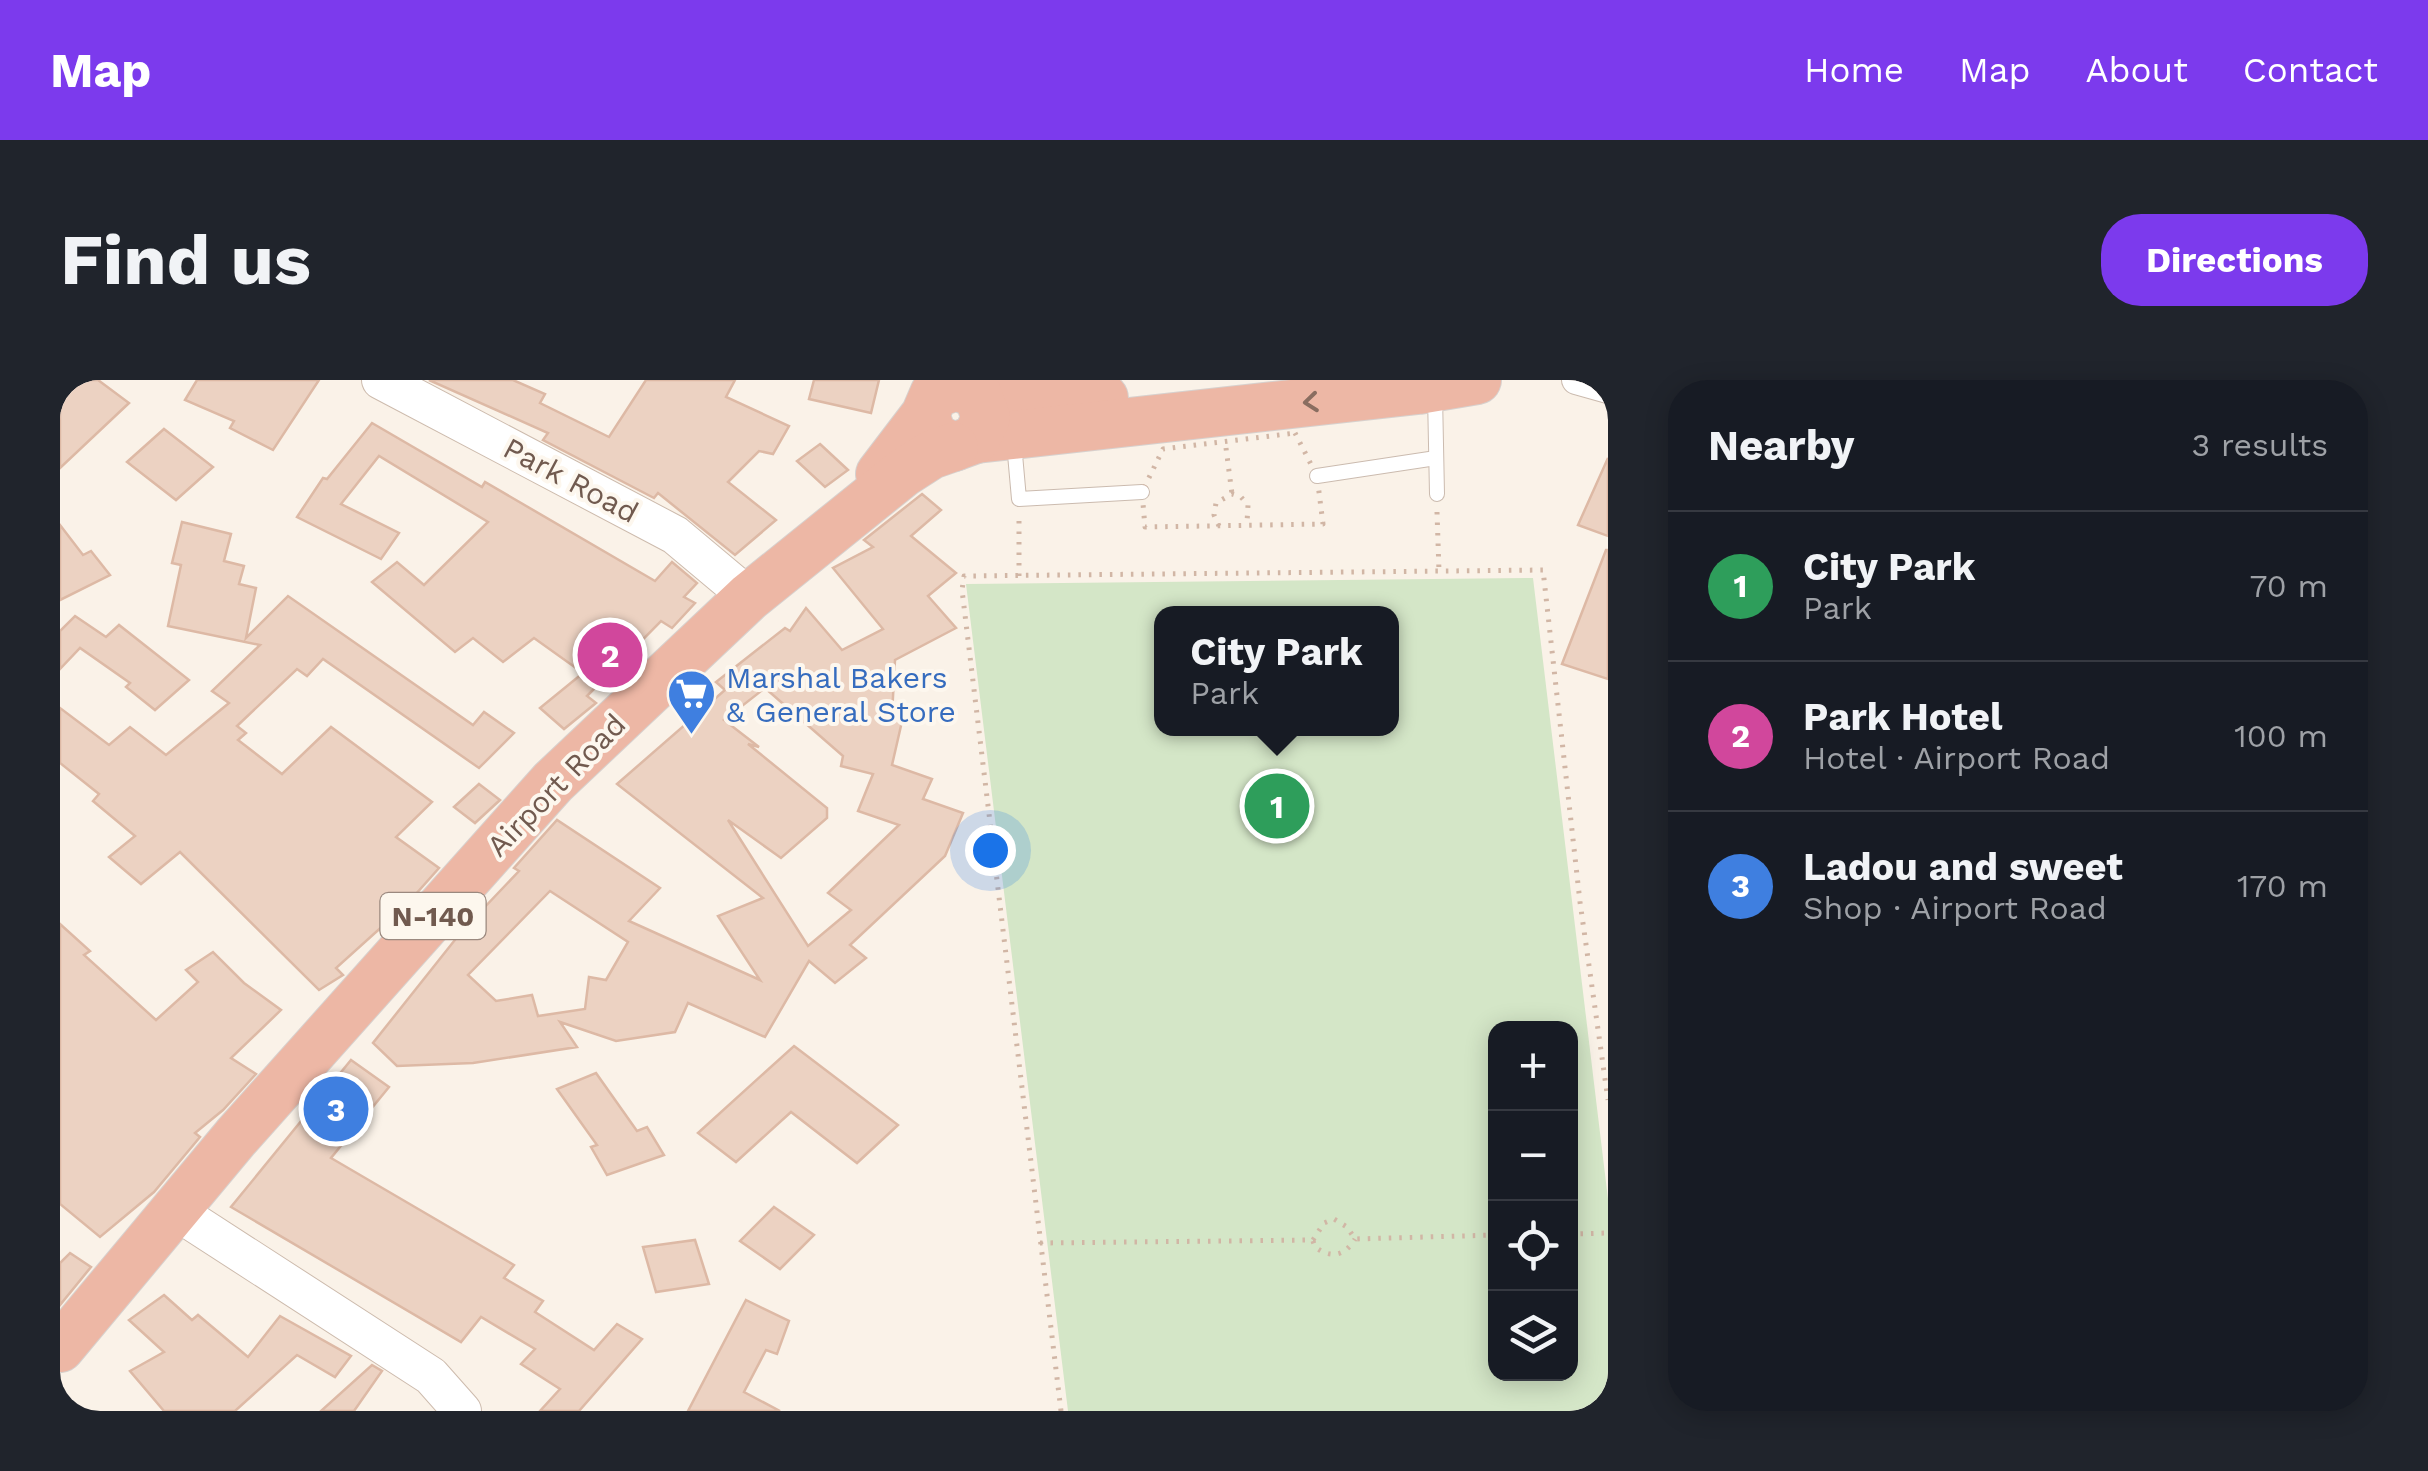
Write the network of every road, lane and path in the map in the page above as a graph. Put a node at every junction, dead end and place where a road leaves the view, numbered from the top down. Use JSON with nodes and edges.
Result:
{"nodes":[{"id":1,"x":382,"y":380,"type":"edge"},
{"id":2,"x":1232,"y":380,"type":"edge"},
{"id":3,"x":1576,"y":380,"type":"edge"},
{"id":4,"x":1456,"y":384,"type":"edge"},
{"id":5,"x":1608,"y":389,"type":"edge"},
{"id":6,"x":962,"y":413,"type":"edge"},
{"id":7,"x":1226,"y":442,"type":"junction"},
{"id":8,"x":1436,"y":458,"type":"junction"},
{"id":9,"x":1317,"y":476,"type":"junction"},
{"id":10,"x":1142,"y":492,"type":"junction"},
{"id":11,"x":1232,"y":494,"type":"junction"},
{"id":12,"x":1437,"y":494,"type":"joint"},
{"id":13,"x":1019,"y":499,"type":"junction"},
{"id":14,"x":1246,"y":524,"type":"junction"},
{"id":15,"x":1218,"y":526,"type":"junction"},
{"id":16,"x":1439,"y":572,"type":"junction"},
{"id":17,"x":1019,"y":576,"type":"junction"},
{"id":18,"x":749,"y":598,"type":"junction"},
{"id":19,"x":1608,"y":1100,"type":"edge"},
{"id":20,"x":176,"y":1210,"type":"junction"},
{"id":21,"x":1608,"y":1233,"type":"edge"},
{"id":22,"x":1578,"y":1234,"type":"edge"},
{"id":23,"x":1488,"y":1236,"type":"edge"},
{"id":24,"x":1355,"y":1238,"type":"junction"},
{"id":25,"x":1313,"y":1240,"type":"junction"},
{"id":26,"x":1040,"y":1243,"type":"junction"},
{"id":27,"x":60,"y":1348,"type":"edge"},
{"id":28,"x":462,"y":1411,"type":"edge"},
{"id":29,"x":1061,"y":1411,"type":"edge"}],
"edges":[{"from":1,"to":18,"type":"main road","name":"Park Road"},
{"from":2,"to":6,"type":"highway"},
{"from":3,"to":5,"type":"street"},
{"from":4,"to":6,"type":"highway","one_way":true},
{"from":4,"to":8,"type":"lane"},
{"from":6,"to":13,"type":"lane"},
{"from":6,"to":18,"type":"highway","name":"Airport Road","number":"N-140"},
{"from":7,"to":9,"type":"path"},
{"from":7,"to":10,"type":"path"},
{"from":7,"to":11,"type":"path"},
{"from":8,"to":9,"type":"lane"},
{"from":8,"to":12,"type":"lane"},
{"from":9,"to":14,"type":"path"},
{"from":10,"to":13,"type":"lane"},
{"from":10,"to":15,"type":"path"},
{"from":11,"to":14,"type":"path"},
{"from":11,"to":15,"type":"path"},
{"from":12,"to":16,"type":"path"},
{"from":13,"to":17,"type":"path"},
{"from":14,"to":15,"type":"path"},
{"from":16,"to":17,"type":"path"},
{"from":16,"to":19,"type":"path"},
{"from":17,"to":26,"type":"path"},
{"from":18,"to":20,"type":"highway","name":"Airport Road","number":"N-140"},
{"from":20,"to":27,"type":"highway","name":"Airport Road","number":"N-140"},
{"from":20,"to":28,"type":"main road"},
{"from":21,"to":22,"type":"path"},
{"from":23,"to":24,"type":"path"},
{"from":24,"to":25,"type":"path"},
{"from":24,"to":25,"type":"path"},
{"from":25,"to":26,"type":"path"},
{"from":26,"to":29,"type":"path"}]}
